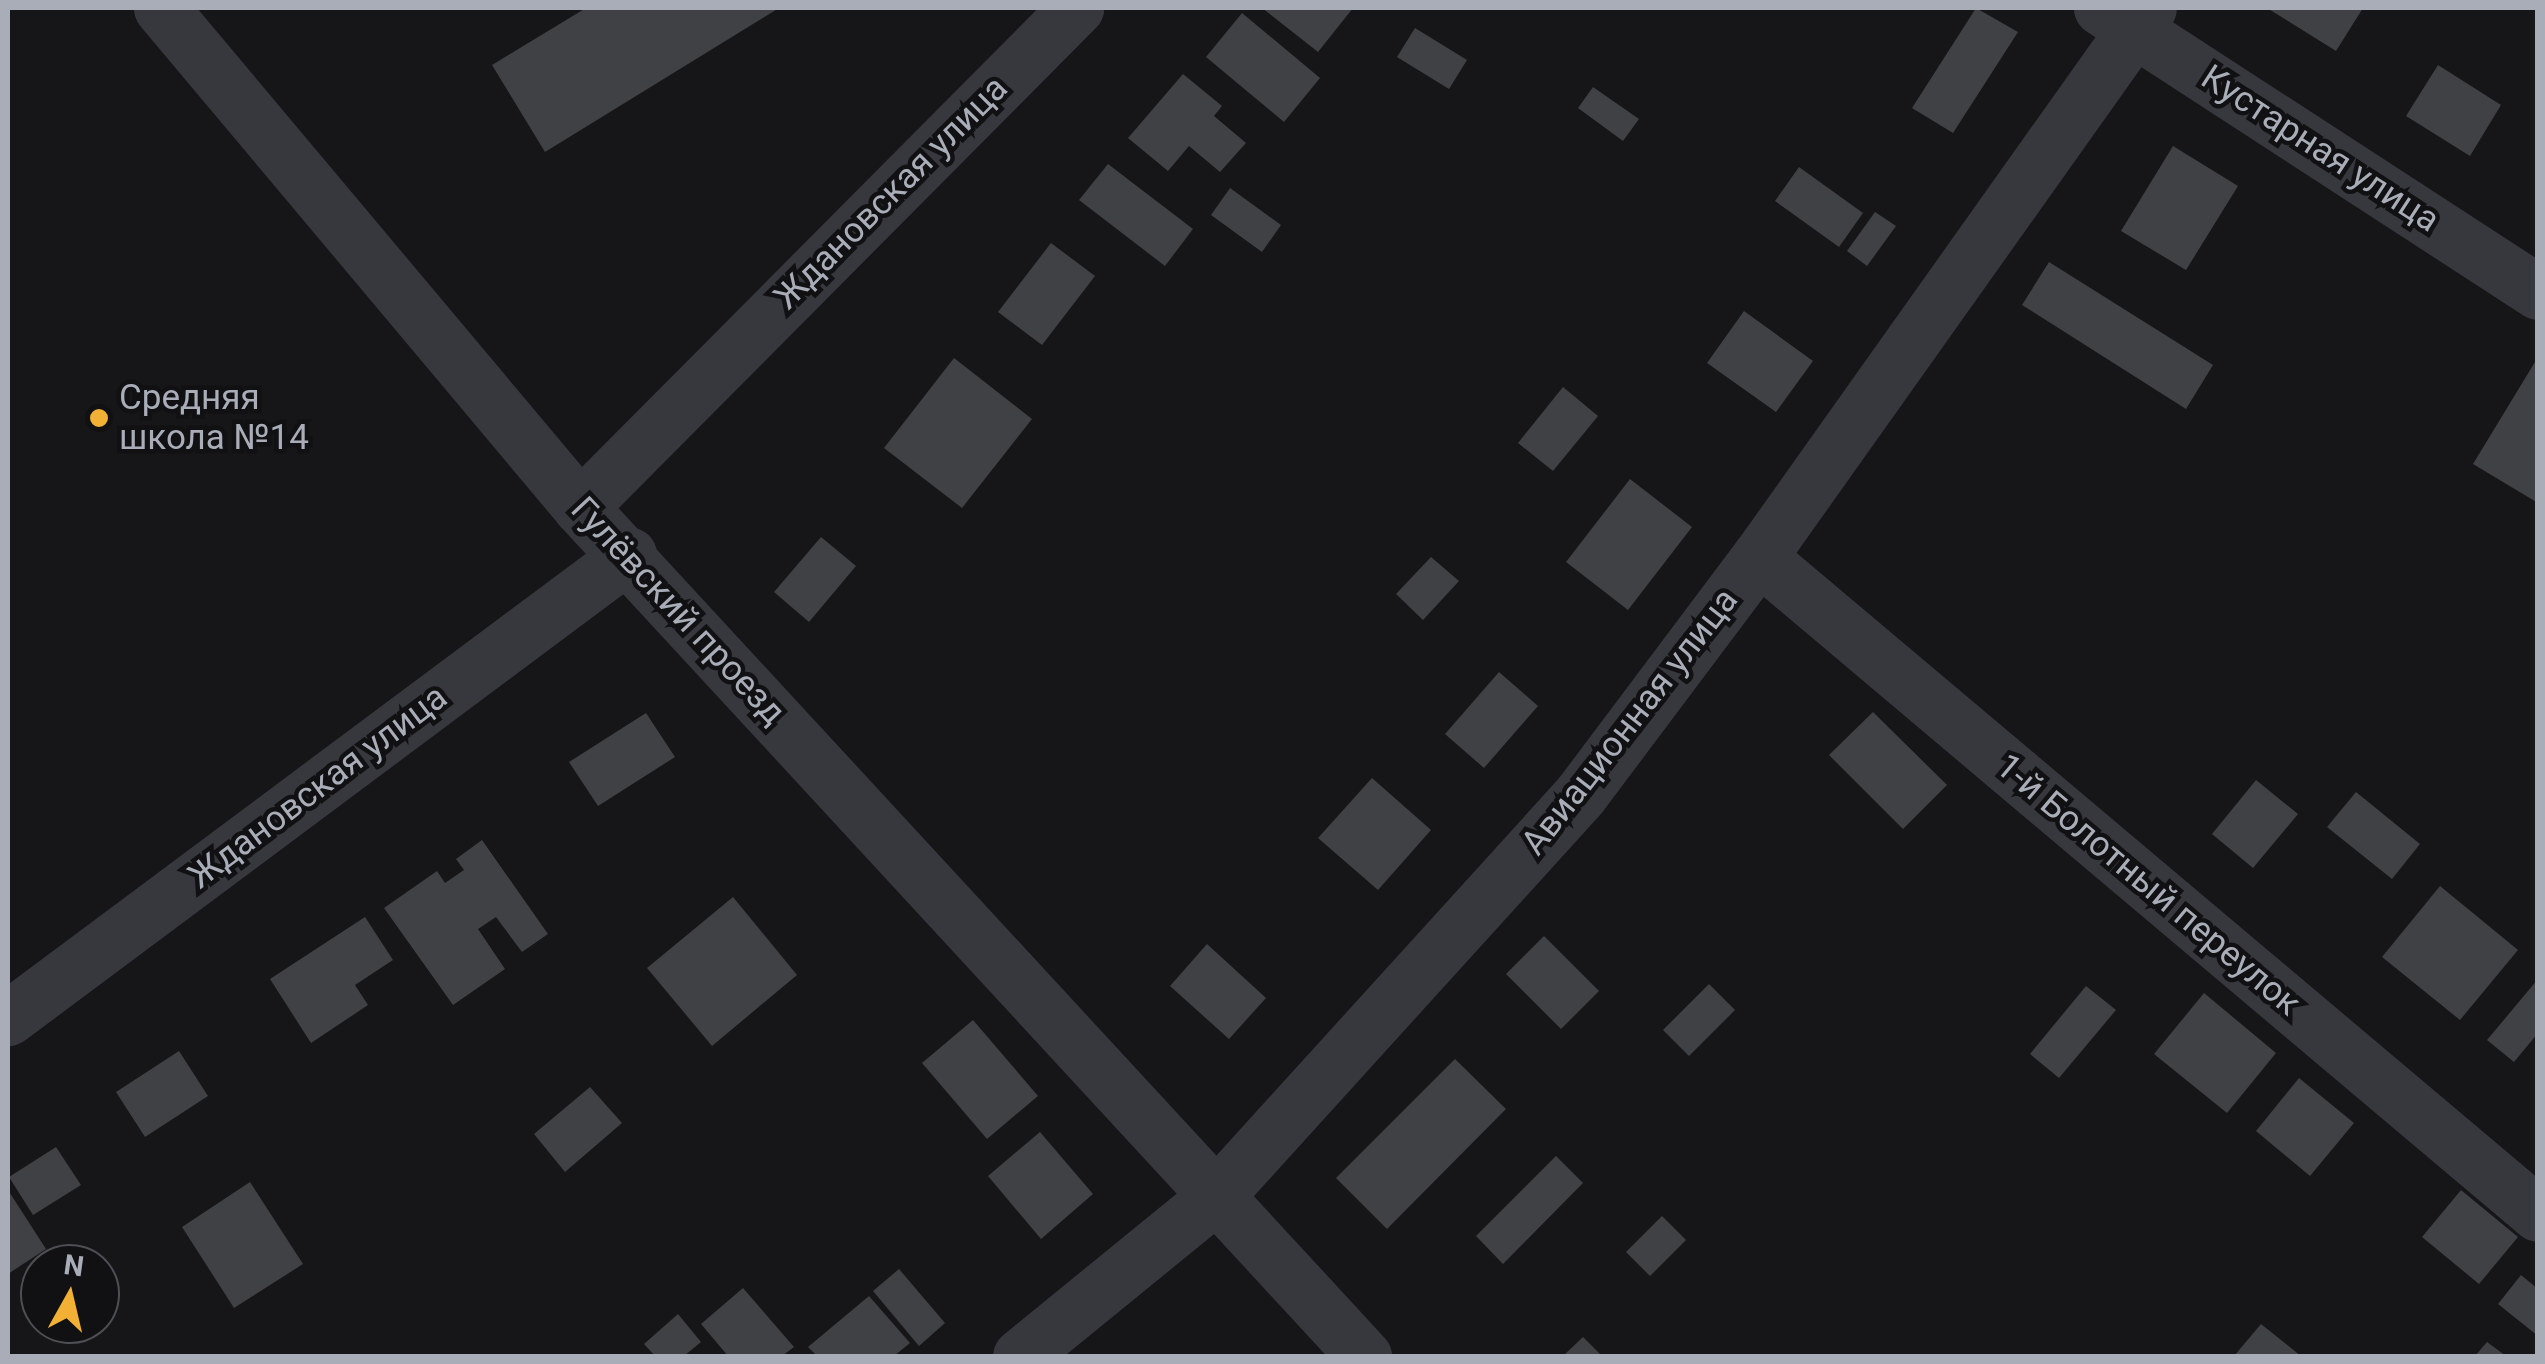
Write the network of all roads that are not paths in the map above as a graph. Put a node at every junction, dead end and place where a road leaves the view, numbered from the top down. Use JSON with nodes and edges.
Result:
{"nodes":[{"id":1,"x":161,"y":8,"type":"edge"},
{"id":2,"x":1076,"y":8,"type":"edge"},
{"id":3,"x":2129,"y":15,"type":"edge"},
{"id":4,"x":2538,"y":292,"type":"edge"},
{"id":5,"x":580,"y":506,"type":"junction"},
{"id":6,"x":629,"y":555,"type":"junction"},
{"id":7,"x":1759,"y":557,"type":"junction"},
{"id":8,"x":8,"y":1018,"type":"edge"},
{"id":9,"x":1216,"y":1197,"type":"junction"},
{"id":10,"x":2538,"y":1214,"type":"edge"},
{"id":11,"x":1020,"y":1356,"type":"edge"},
{"id":12,"x":1364,"y":1356,"type":"edge"}],
"edges":[{"from":1,"to":5,"type":"street","name":"Гулёвский проезд"},
{"from":2,"to":5,"type":"street","name":"Ждановская улица"},
{"from":3,"to":4,"type":"street","name":"Кустарная улица"},
{"from":3,"to":7,"type":"street","name":"Авиационная улица"},
{"from":5,"to":6,"type":"street","name":"Гулёвский проезд"},
{"from":6,"to":8,"type":"street","name":"Ждановская улица"},
{"from":6,"to":9,"type":"street","name":"Гулёвский проезд"},
{"from":7,"to":9,"type":"street","name":"Авиационная улица"},
{"from":7,"to":10,"type":"street","name":"1-й Болотный переулок"},
{"from":9,"to":11,"type":"street","name":"Авиационная улица"},
{"from":9,"to":12,"type":"street","name":"Гулёвский проезд"}]}
